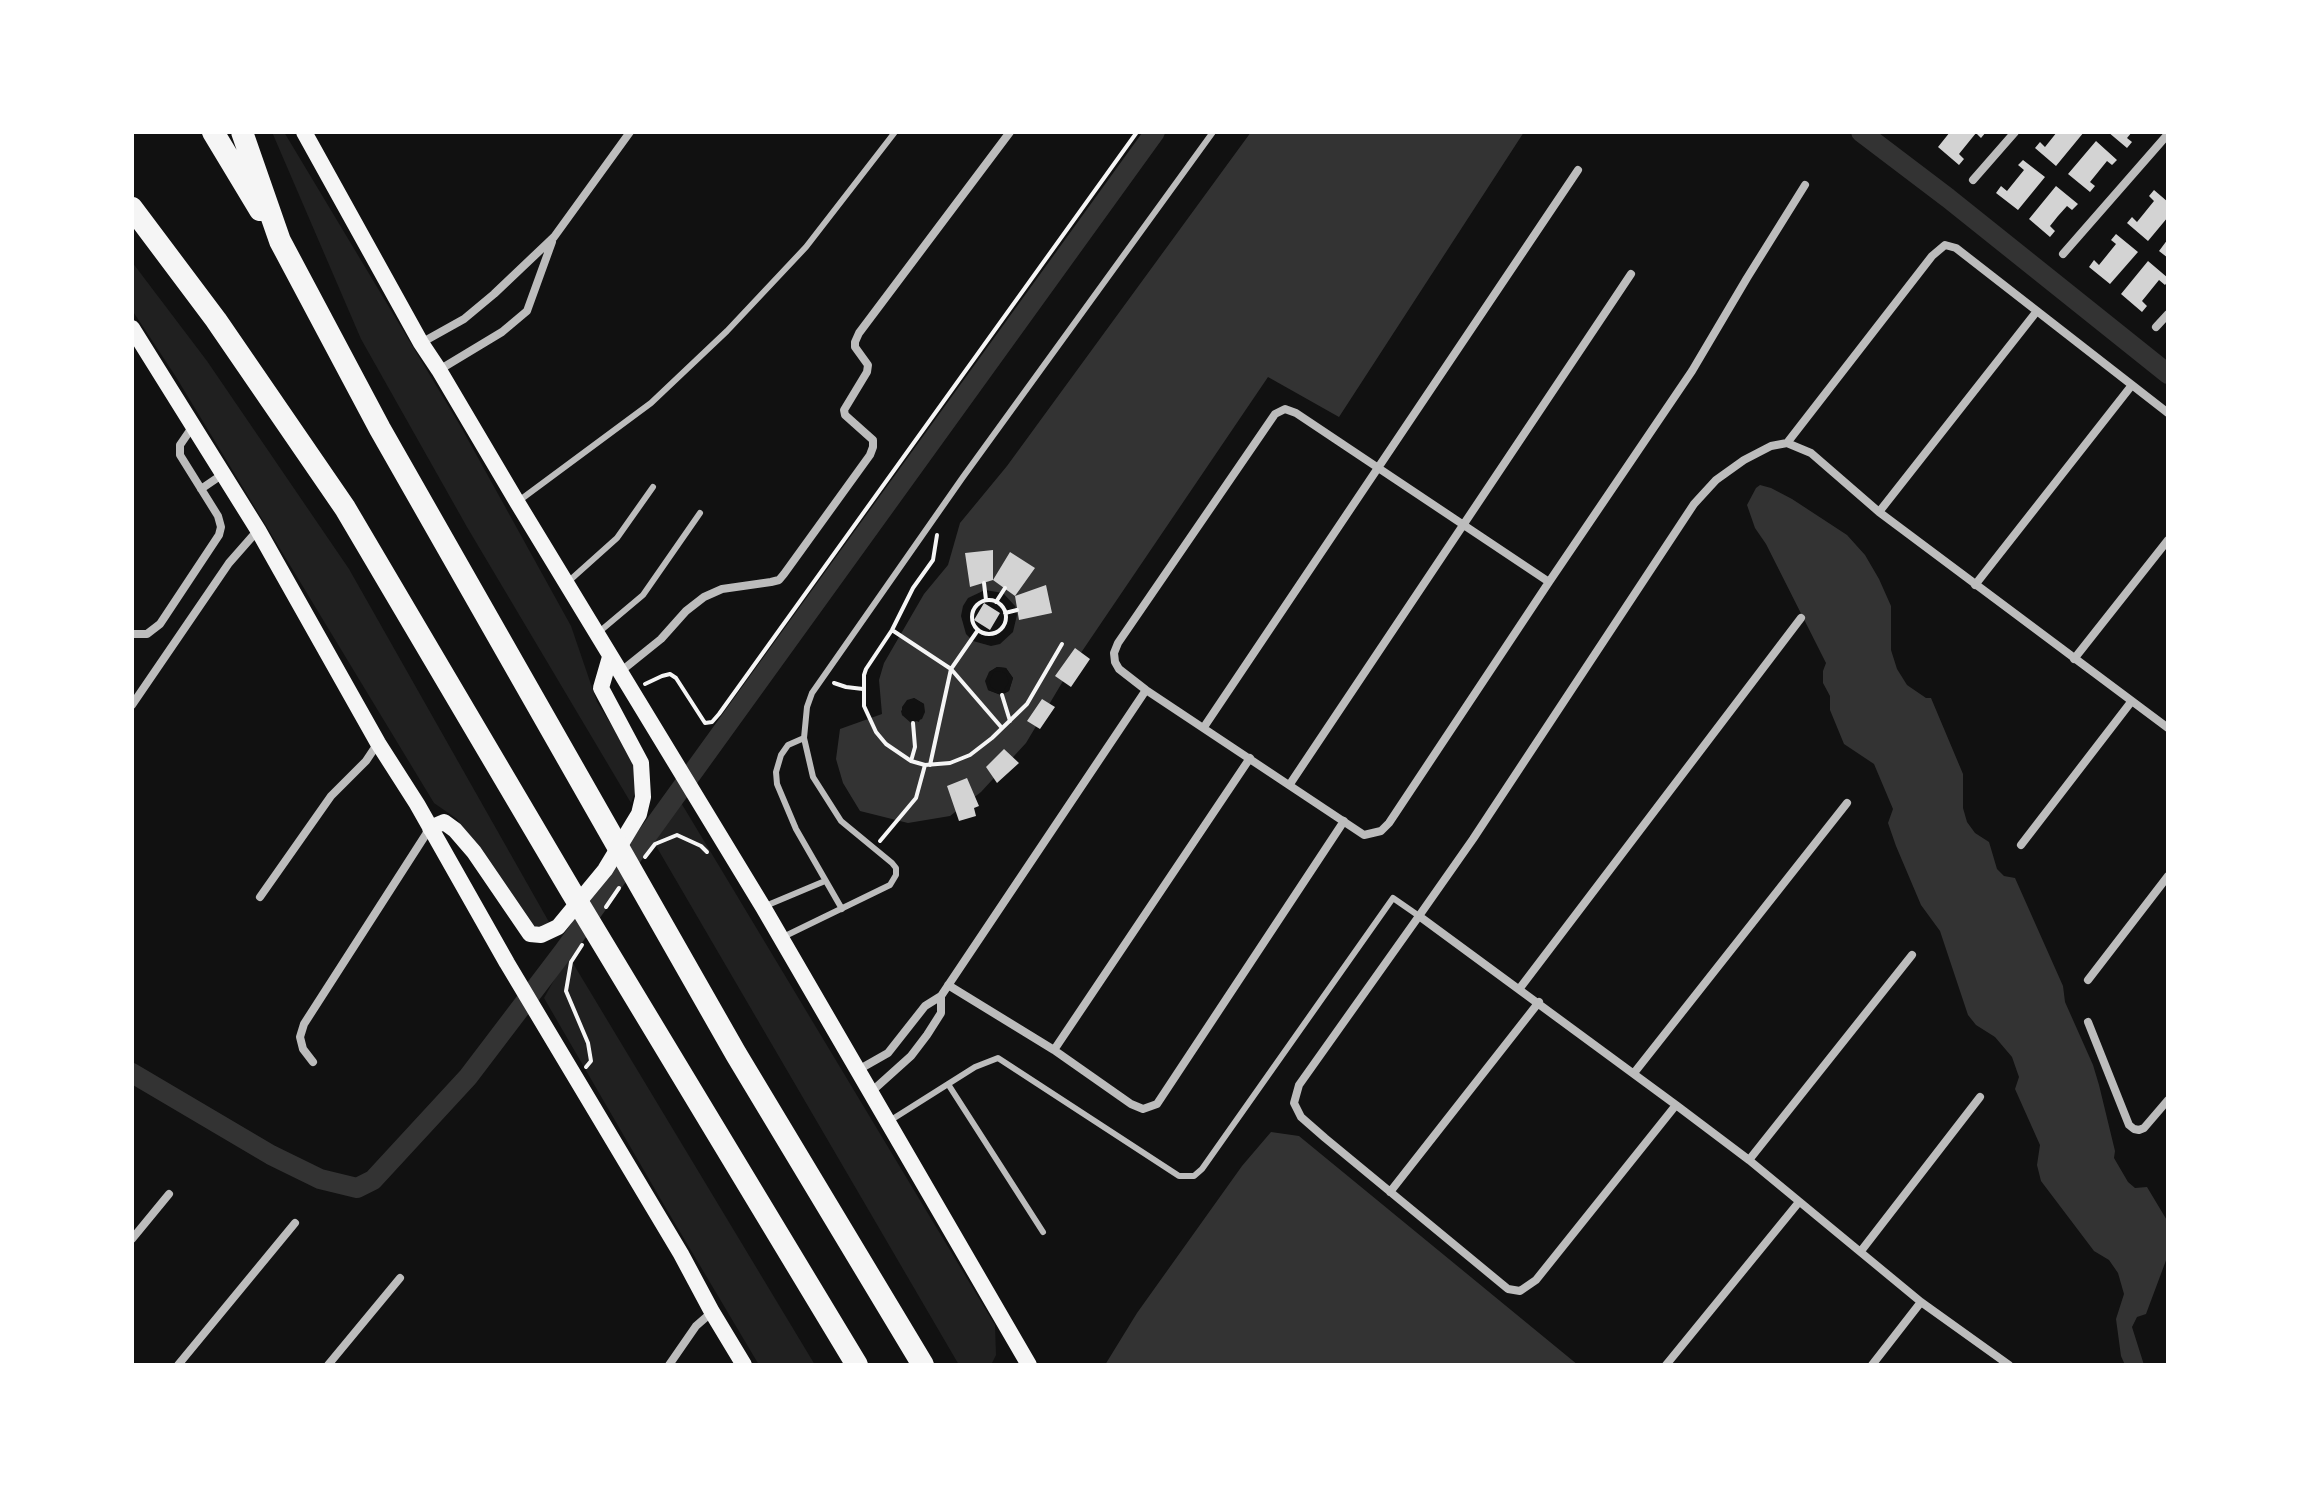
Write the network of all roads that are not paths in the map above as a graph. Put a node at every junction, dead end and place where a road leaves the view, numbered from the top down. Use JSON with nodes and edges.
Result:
{"nodes":[{"id":1,"x":213,"y":132,"type":"edge"},
{"id":2,"x":242,"y":132,"type":"edge"},
{"id":3,"x":304,"y":132,"type":"edge"},
{"id":4,"x":630,"y":132,"type":"edge"},
{"id":5,"x":895,"y":132,"type":"edge"},
{"id":6,"x":1010,"y":132,"type":"edge"},
{"id":7,"x":1213,"y":132,"type":"edge"},
{"id":8,"x":2015,"y":132,"type":"edge"},
{"id":9,"x":2168,"y":134,"type":"edge"},
{"id":10,"x":1578,"y":170,"type":"dead end"},
{"id":11,"x":1973,"y":180,"type":"dead end"},
{"id":12,"x":1805,"y":185,"type":"dead end"},
{"id":13,"x":132,"y":208,"type":"edge"},
{"id":14,"x":554,"y":237,"type":"junction"},
{"id":15,"x":280,"y":241,"type":"junction"},
{"id":16,"x":2063,"y":254,"type":"dead end"},
{"id":17,"x":1631,"y":274,"type":"dead end"},
{"id":18,"x":2037,"y":311,"type":"junction"},
{"id":19,"x":2168,"y":314,"type":"edge"},
{"id":20,"x":2156,"y":327,"type":"dead end"},
{"id":21,"x":132,"y":328,"type":"edge"},
{"id":22,"x":421,"y":343,"type":"junction"},
{"id":23,"x":439,"y":370,"type":"junction"},
{"id":24,"x":2132,"y":385,"type":"junction"},
{"id":25,"x":2168,"y":413,"type":"edge"},
{"id":26,"x":194,"y":425,"type":"junction"},
{"id":27,"x":1787,"y":443,"type":"junction"},
{"id":28,"x":1379,"y":467,"type":"junction"},
{"id":29,"x":223,"y":474,"type":"junction"},
{"id":30,"x":653,"y":487,"type":"dead end"},
{"id":31,"x":201,"y":489,"type":"junction"},
{"id":32,"x":517,"y":502,"type":"junction"},
{"id":33,"x":1879,"y":512,"type":"junction"},
{"id":34,"x":700,"y":513,"type":"dead end"},
{"id":35,"x":1464,"y":524,"type":"junction"},
{"id":36,"x":258,"y":530,"type":"junction"},
{"id":37,"x":2168,"y":540,"type":"edge"},
{"id":38,"x":1549,"y":582,"type":"junction"},
{"id":39,"x":566,"y":583,"type":"junction"},
{"id":40,"x":1975,"y":585,"type":"junction"},
{"id":41,"x":1801,"y":618,"type":"dead end"},
{"id":42,"x":132,"y":634,"type":"edge"},
{"id":43,"x":597,"y":635,"type":"junction"},
{"id":44,"x":610,"y":657,"type":"junction"},
{"id":45,"x":2074,"y":659,"type":"junction"},
{"id":46,"x":620,"y":673,"type":"junction"},
{"id":47,"x":1146,"y":690,"type":"junction"},
{"id":48,"x":2131,"y":702,"type":"junction"},
{"id":49,"x":132,"y":705,"type":"edge"},
{"id":50,"x":1204,"y":727,"type":"junction"},
{"id":51,"x":2168,"y":728,"type":"edge"},
{"id":52,"x":804,"y":738,"type":"junction"},
{"id":53,"x":378,"y":743,"type":"junction"},
{"id":54,"x":1250,"y":758,"type":"junction"},
{"id":55,"x":1290,"y":784,"type":"junction"},
{"id":56,"x":1847,"y":803,"type":"dead end"},
{"id":57,"x":1344,"y":821,"type":"junction"},
{"id":58,"x":430,"y":828,"type":"junction"},
{"id":59,"x":2021,"y":845,"type":"dead end"},
{"id":60,"x":2168,"y":876,"type":"edge"},
{"id":61,"x":825,"y":881,"type":"junction"},
{"id":62,"x":260,"y":897,"type":"dead end"},
{"id":63,"x":763,"y":907,"type":"junction"},
{"id":64,"x":842,"y":909,"type":"junction"},
{"id":65,"x":1419,"y":916,"type":"junction"},
{"id":66,"x":781,"y":938,"type":"junction"},
{"id":67,"x":1912,"y":955,"type":"dead end"},
{"id":68,"x":2088,"y":980,"type":"dead end"},
{"id":69,"x":948,"y":985,"type":"junction"},
{"id":70,"x":1520,"y":988,"type":"junction"},
{"id":71,"x":941,"y":996,"type":"junction"},
{"id":72,"x":1539,"y":1002,"type":"junction"},
{"id":73,"x":2088,"y":1022,"type":"dead end"},
{"id":74,"x":1054,"y":1050,"type":"junction"},
{"id":75,"x":313,"y":1062,"type":"dead end"},
{"id":76,"x":858,"y":1070,"type":"junction"},
{"id":77,"x":1634,"y":1073,"type":"junction"},
{"id":78,"x":948,"y":1084,"type":"junction"},
{"id":79,"x":871,"y":1092,"type":"junction"},
{"id":80,"x":1980,"y":1097,"type":"dead end"},
{"id":81,"x":2168,"y":1100,"type":"edge"},
{"id":82,"x":1676,"y":1105,"type":"junction"},
{"id":83,"x":887,"y":1122,"type":"junction"},
{"id":84,"x":1749,"y":1160,"type":"junction"},
{"id":85,"x":1390,"y":1192,"type":"junction"},
{"id":86,"x":169,"y":1194,"type":"dead end"},
{"id":87,"x":1799,"y":1202,"type":"junction"},
{"id":88,"x":295,"y":1223,"type":"dead end"},
{"id":89,"x":1043,"y":1232,"type":"dead end"},
{"id":90,"x":132,"y":1239,"type":"edge"},
{"id":91,"x":1861,"y":1251,"type":"junction"},
{"id":92,"x":400,"y":1278,"type":"dead end"},
{"id":93,"x":1921,"y":1302,"type":"junction"},
{"id":94,"x":712,"y":1312,"type":"junction"},
{"id":95,"x":178,"y":1365,"type":"edge"},
{"id":96,"x":328,"y":1365,"type":"edge"},
{"id":97,"x":669,"y":1365,"type":"edge"},
{"id":98,"x":744,"y":1365,"type":"edge"},
{"id":99,"x":857,"y":1365,"type":"edge"},
{"id":100,"x":923,"y":1365,"type":"edge"},
{"id":101,"x":1029,"y":1365,"type":"edge"},
{"id":102,"x":1666,"y":1365,"type":"edge"},
{"id":103,"x":1872,"y":1365,"type":"edge"},
{"id":104,"x":2009,"y":1365,"type":"edge"}],
"edges":[{"from":1,"to":15,"type":"highway"},
{"from":2,"to":15,"type":"highway"},
{"from":3,"to":22,"type":"main road"},
{"from":4,"to":14,"type":"street"},
{"from":5,"to":32,"type":"lane"},
{"from":6,"to":46,"type":"street"},
{"from":7,"to":52,"type":"lane"},
{"from":8,"to":11,"type":"street"},
{"from":9,"to":16,"type":"street"},
{"from":10,"to":28,"type":"street"},
{"from":12,"to":38,"type":"street"},
{"from":13,"to":99,"type":"highway"},
{"from":14,"to":22,"type":"street"},
{"from":14,"to":23,"type":"street"},
{"from":15,"to":100,"type":"highway"},
{"from":17,"to":35,"type":"street"},
{"from":18,"to":24,"type":"street"},
{"from":18,"to":27,"type":"street"},
{"from":18,"to":33,"type":"street"},
{"from":19,"to":20,"type":"street"},
{"from":21,"to":26,"type":"main road"},
{"from":22,"to":23,"type":"main road"},
{"from":23,"to":32,"type":"main road"},
{"from":24,"to":25,"type":"street"},
{"from":24,"to":40,"type":"street"},
{"from":26,"to":29,"type":"main road"},
{"from":26,"to":31,"type":"street"},
{"from":27,"to":33,"type":"street"},
{"from":27,"to":65,"type":"street"},
{"from":28,"to":35,"type":"street"},
{"from":28,"to":47,"type":"street"},
{"from":28,"to":50,"type":"street"},
{"from":29,"to":31,"type":"street"},
{"from":29,"to":36,"type":"main road"},
{"from":30,"to":39,"type":"lane"},
{"from":31,"to":42,"type":"street"},
{"from":32,"to":39,"type":"main road"},
{"from":33,"to":40,"type":"street"},
{"from":34,"to":43,"type":"lane"},
{"from":35,"to":38,"type":"street"},
{"from":35,"to":55,"type":"street"},
{"from":36,"to":49,"type":"street"},
{"from":36,"to":53,"type":"main road"},
{"from":37,"to":45,"type":"street"},
{"from":38,"to":57,"type":"street"},
{"from":39,"to":43,"type":"main road"},
{"from":40,"to":45,"type":"street"},
{"from":41,"to":70,"type":"street"},
{"from":43,"to":44,"type":"main road"},
{"from":44,"to":46,"type":"main road"},
{"from":44,"to":58,"type":"main road"},
{"from":45,"to":48,"type":"street"},
{"from":46,"to":63,"type":"main road"},
{"from":47,"to":50,"type":"street"},
{"from":47,"to":69,"type":"street"},
{"from":48,"to":51,"type":"street"},
{"from":48,"to":59,"type":"street"},
{"from":50,"to":54,"type":"street"},
{"from":52,"to":61,"type":"lane"},
{"from":52,"to":64,"type":"lane"},
{"from":53,"to":58,"type":"main road"},
{"from":53,"to":62,"type":"street"},
{"from":54,"to":55,"type":"street"},
{"from":54,"to":74,"type":"street"},
{"from":55,"to":57,"type":"street"},
{"from":56,"to":77,"type":"street"},
{"from":57,"to":74,"type":"street"},
{"from":58,"to":75,"type":"street"},
{"from":58,"to":94,"type":"main road"},
{"from":60,"to":68,"type":"street"},
{"from":61,"to":63,"type":"lane"},
{"from":61,"to":64,"type":"lane"},
{"from":63,"to":66,"type":"main road"},
{"from":64,"to":66,"type":"lane"},
{"from":65,"to":70,"type":"street"},
{"from":65,"to":78,"type":"lane"},
{"from":65,"to":85,"type":"street"},
{"from":66,"to":76,"type":"main road"},
{"from":67,"to":84,"type":"street"},
{"from":69,"to":71,"type":"street"},
{"from":69,"to":74,"type":"street"},
{"from":70,"to":72,"type":"street"},
{"from":71,"to":76,"type":"street"},
{"from":71,"to":79,"type":"street"},
{"from":72,"to":77,"type":"street"},
{"from":72,"to":85,"type":"street"},
{"from":73,"to":81,"type":"street"},
{"from":76,"to":79,"type":"main road"},
{"from":77,"to":82,"type":"street"},
{"from":78,"to":83,"type":"lane"},
{"from":78,"to":89,"type":"lane"},
{"from":79,"to":83,"type":"main road"},
{"from":80,"to":91,"type":"street"},
{"from":82,"to":84,"type":"street"},
{"from":82,"to":85,"type":"street"},
{"from":83,"to":101,"type":"main road"},
{"from":84,"to":87,"type":"street"},
{"from":86,"to":90,"type":"street"},
{"from":87,"to":91,"type":"street"},
{"from":87,"to":102,"type":"street"},
{"from":88,"to":95,"type":"street"},
{"from":91,"to":93,"type":"street"},
{"from":92,"to":96,"type":"street"},
{"from":93,"to":103,"type":"street"},
{"from":93,"to":104,"type":"street"},
{"from":94,"to":97,"type":"street"},
{"from":94,"to":98,"type":"main road"}]}
